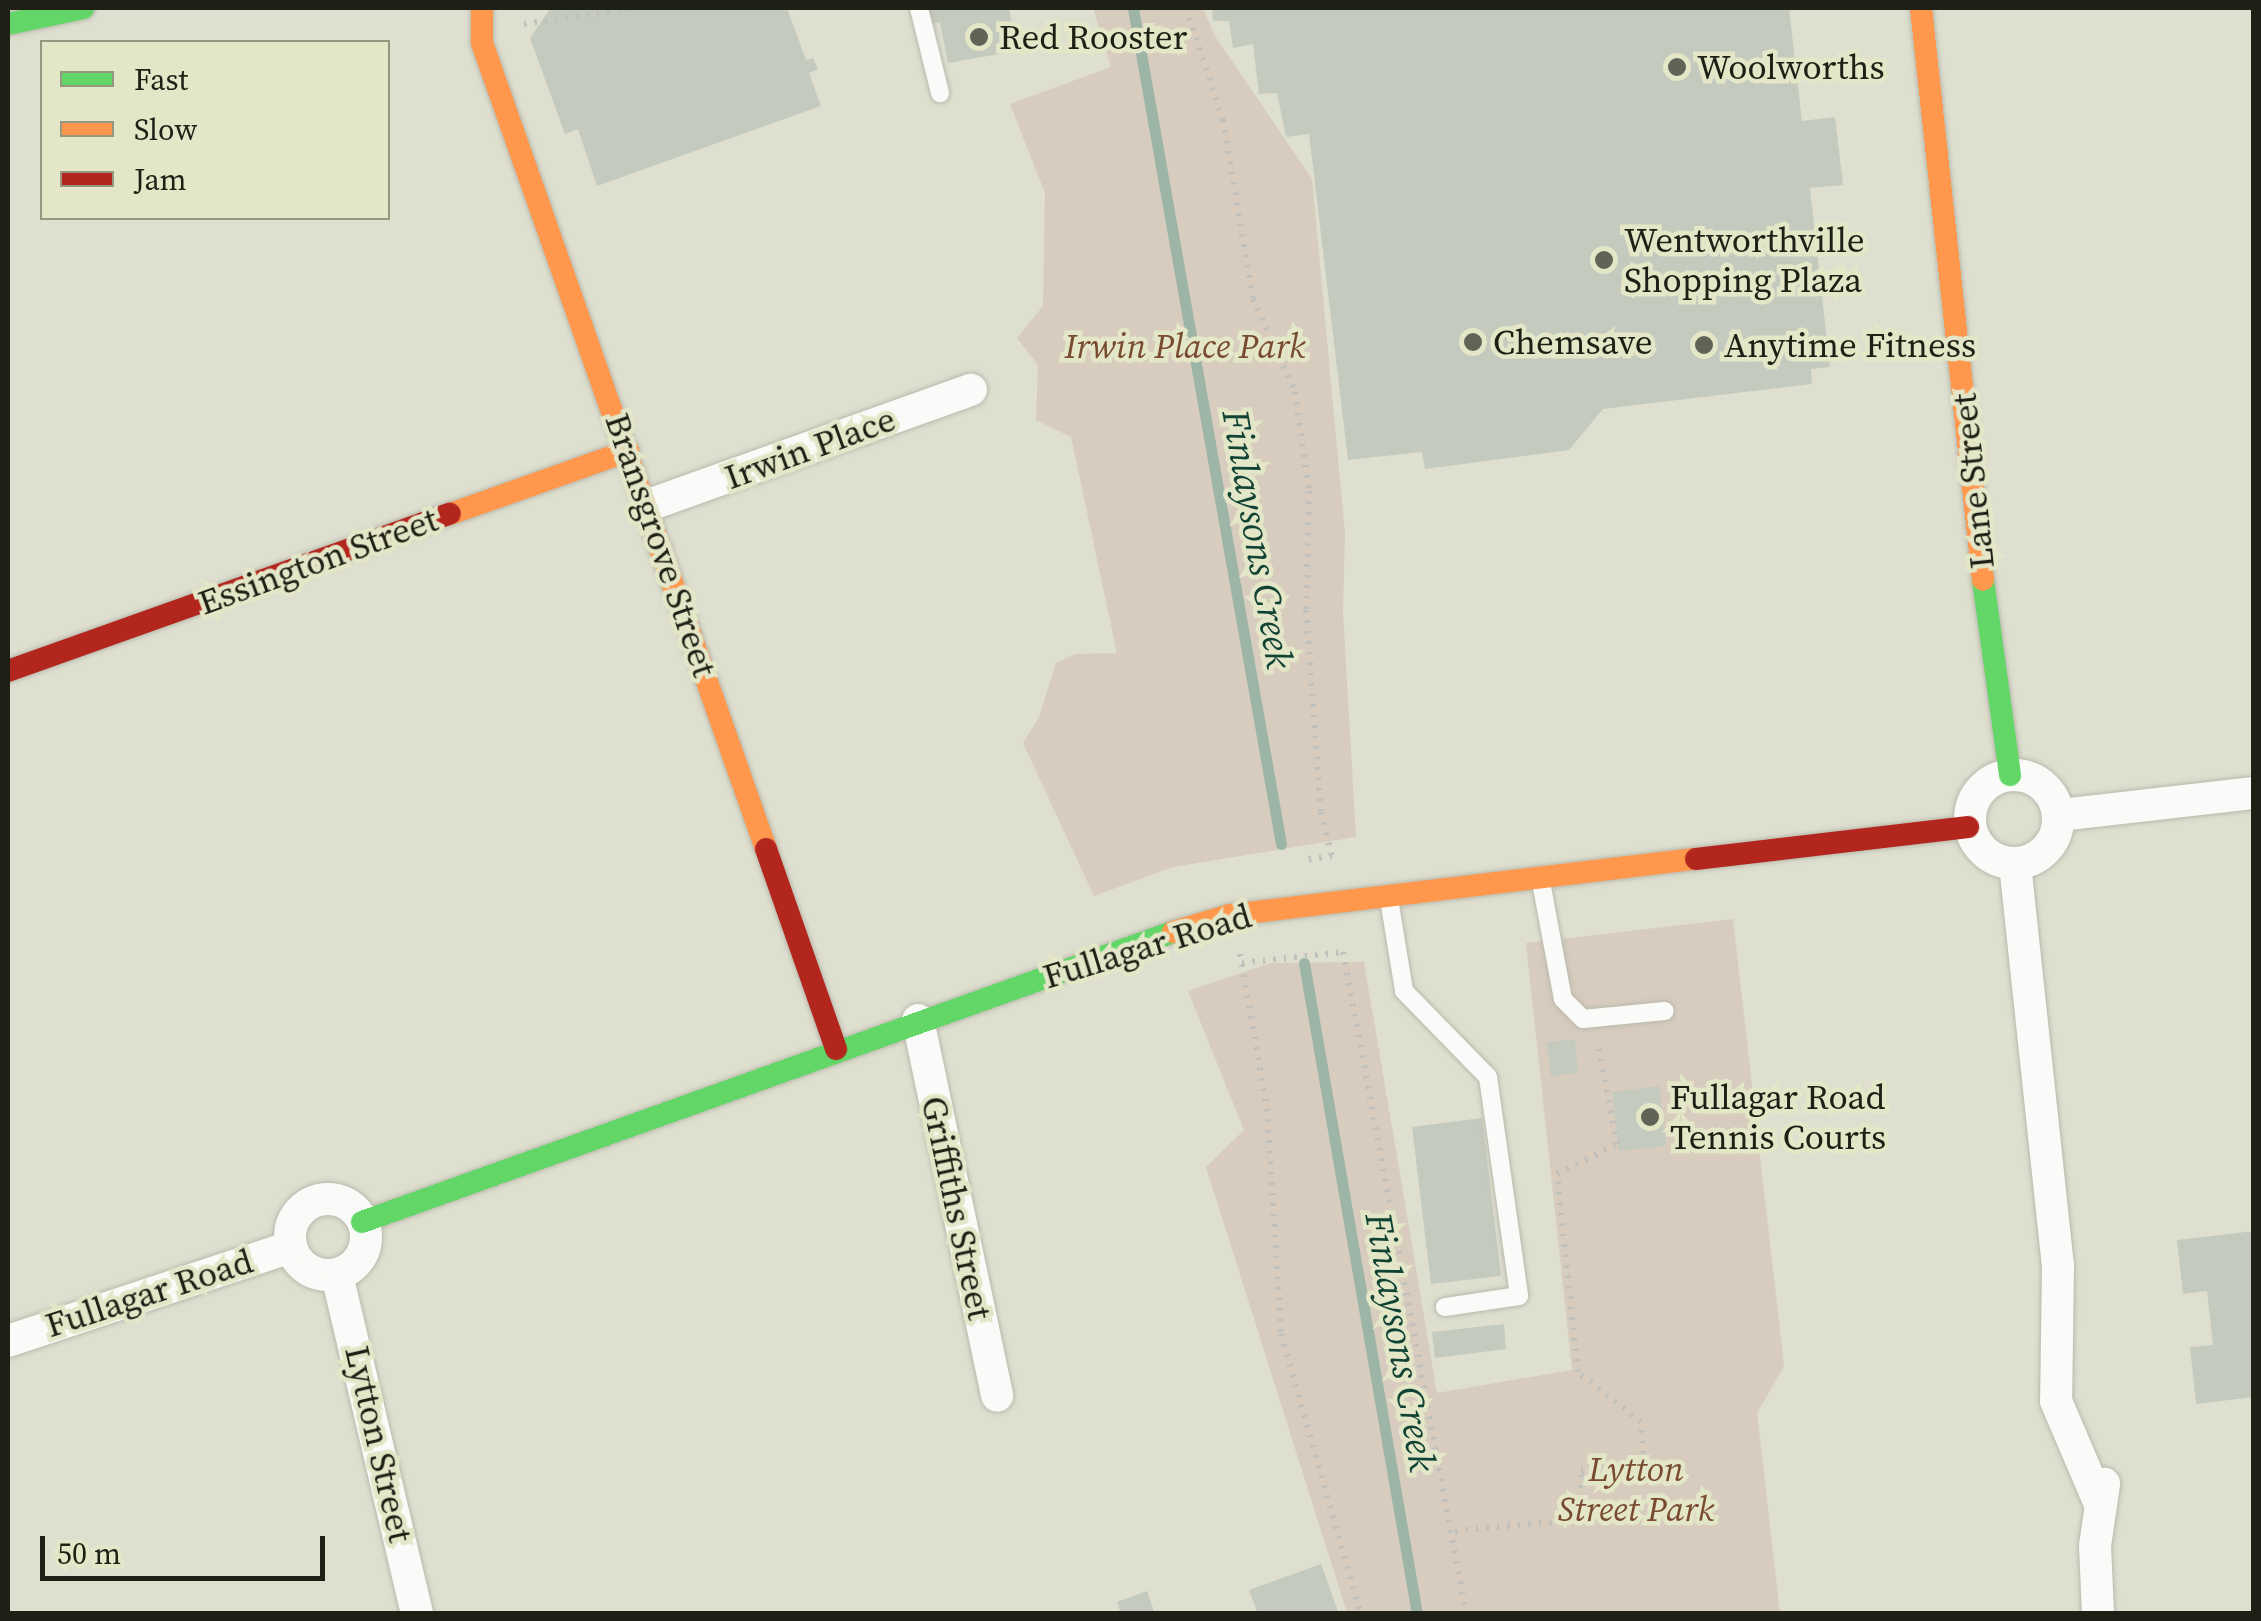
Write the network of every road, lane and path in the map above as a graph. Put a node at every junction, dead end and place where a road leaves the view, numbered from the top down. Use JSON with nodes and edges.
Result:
{"nodes":[{"id":1,"x":83,"y":8,"type":"edge"},
{"id":2,"x":482,"y":8,"type":"edge"},
{"id":3,"x":637,"y":8,"type":"edge"},
{"id":4,"x":919,"y":8,"type":"edge"},
{"id":5,"x":1186,"y":8,"type":"edge"},
{"id":6,"x":1921,"y":8,"type":"edge"},
{"id":7,"x":8,"y":24,"type":"edge"},
{"id":8,"x":512,"y":26,"type":"dead end"},
{"id":9,"x":940,"y":93,"type":"dead end"},
{"id":10,"x":971,"y":390,"type":"dead end"},
{"id":11,"x":628,"y":451,"type":"junction"},
{"id":12,"x":649,"y":506,"type":"junction"},
{"id":13,"x":8,"y":671,"type":"edge"},
{"id":14,"x":2010,"y":775,"type":"junction"},
{"id":15,"x":2254,"y":794,"type":"edge"},
{"id":16,"x":2060,"y":815,"type":"junction"},
{"id":17,"x":1968,"y":827,"type":"junction"},
{"id":18,"x":1294,"y":861,"type":"dead end"},
{"id":19,"x":2015,"y":864,"type":"junction"},
{"id":20,"x":1540,"y":876,"type":"junction"},
{"id":21,"x":1388,"y":894,"type":"junction"},
{"id":22,"x":1239,"y":952,"type":"dead end"},
{"id":23,"x":1242,"y":963,"type":"junction"},
{"id":24,"x":1665,"y":1011,"type":"dead end"},
{"id":25,"x":1595,"y":1018,"type":"junction"},
{"id":26,"x":918,"y":1020,"type":"junction"},
{"id":27,"x":836,"y":1048,"type":"junction"},
{"id":28,"x":362,"y":1222,"type":"junction"},
{"id":29,"x":290,"y":1247,"type":"junction"},
{"id":30,"x":337,"y":1274,"type":"junction"},
{"id":31,"x":1445,"y":1306,"type":"dead end"},
{"id":32,"x":8,"y":1340,"type":"edge"},
{"id":33,"x":997,"y":1396,"type":"dead end"},
{"id":34,"x":1455,"y":1531,"type":"junction"},
{"id":35,"x":417,"y":1614,"type":"edge"},
{"id":36,"x":1361,"y":1614,"type":"edge"},
{"id":37,"x":1466,"y":1614,"type":"edge"},
{"id":38,"x":2098,"y":1614,"type":"edge"}],
"edges":[{"from":1,"to":7,"type":"main road"},
{"from":2,"to":11,"type":"main road","name":"Bransgrove Street"},
{"from":3,"to":8,"type":"path"},
{"from":4,"to":9,"type":"lane"},
{"from":5,"to":18,"type":"path"},
{"from":6,"to":14,"type":"main road","name":"Lane Street"},
{"from":10,"to":12,"type":"street","name":"Irwin Place"},
{"from":11,"to":12,"type":"main road","name":"Bransgrove Street"},
{"from":11,"to":13,"type":"main road","name":"Essington Street"},
{"from":12,"to":27,"type":"main road","name":"Bransgrove Street"},
{"from":14,"to":16,"type":"street"},
{"from":14,"to":17,"type":"street"},
{"from":15,"to":16,"type":"street"},
{"from":16,"to":19,"type":"street"},
{"from":17,"to":19,"type":"street"},
{"from":17,"to":20,"type":"main road","name":"Fullagar Road"},
{"from":19,"to":38,"type":"street"},
{"from":20,"to":21,"type":"main road","name":"Fullagar Road"},
{"from":20,"to":25,"type":"lane"},
{"from":21,"to":26,"type":"main road","name":"Fullagar Road"},
{"from":21,"to":31,"type":"lane"},
{"from":22,"to":23,"type":"path"},
{"from":23,"to":34,"type":"path"},
{"from":23,"to":36,"type":"path"},
{"from":24,"to":25,"type":"lane"},
{"from":25,"to":34,"type":"path"},
{"from":26,"to":27,"type":"main road","name":"Fullagar Road"},
{"from":26,"to":33,"type":"street","name":"Griffiths Street"},
{"from":27,"to":28,"type":"main road","name":"Fullagar Road"},
{"from":28,"to":29,"type":"street"},
{"from":28,"to":30,"type":"street"},
{"from":29,"to":30,"type":"street"},
{"from":29,"to":32,"type":"street","name":"Fullagar Road"},
{"from":30,"to":35,"type":"street","name":"Lytton Street"},
{"from":34,"to":37,"type":"path"}]}
